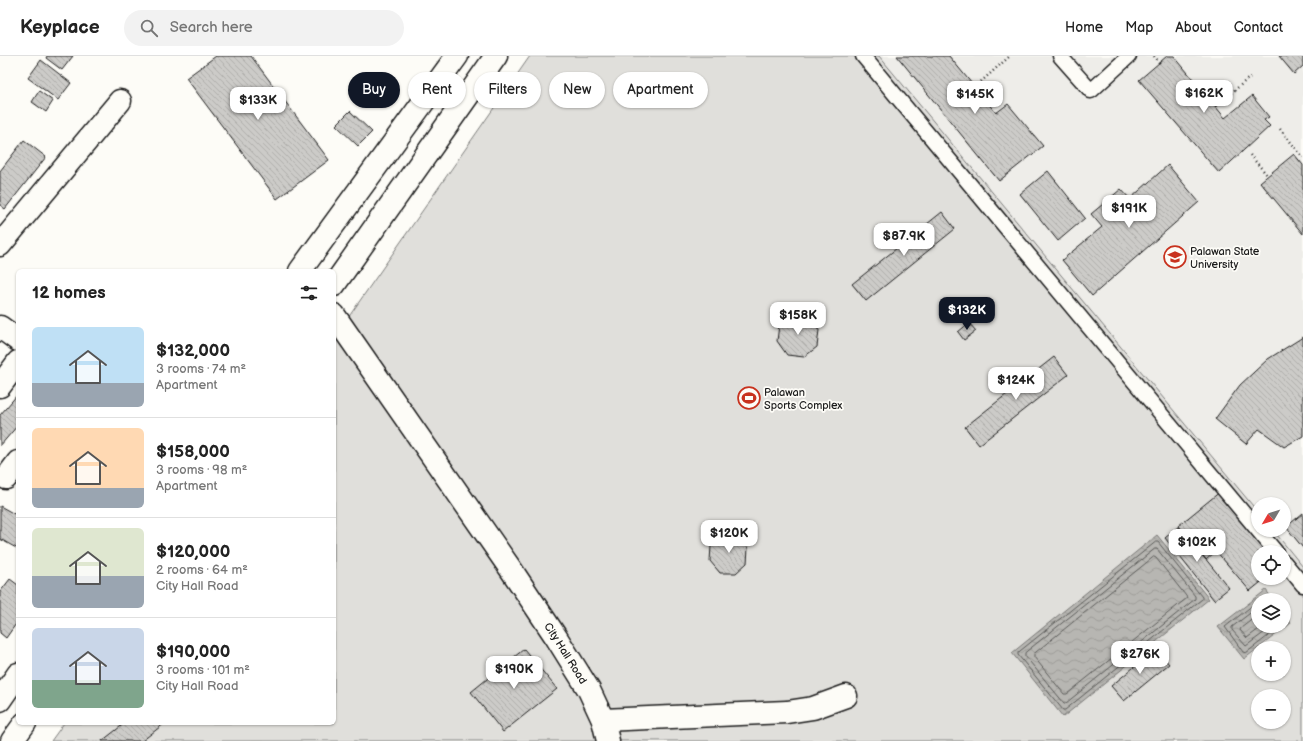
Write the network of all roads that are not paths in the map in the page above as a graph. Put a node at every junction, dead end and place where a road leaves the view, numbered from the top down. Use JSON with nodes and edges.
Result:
{"nodes":[{"id":1,"x":457,"y":56,"type":"edge"},
{"id":2,"x":496,"y":56,"type":"edge"},
{"id":3,"x":863,"y":56,"type":"edge"},
{"id":4,"x":1060,"y":56,"type":"edge"},
{"id":5,"x":1129,"y":56,"type":"edge"},
{"id":6,"x":120,"y":101,"type":"dead end"},
{"id":7,"x":0,"y":245,"type":"edge"},
{"id":8,"x":301,"y":269,"type":"edge"},
{"id":9,"x":336,"y":281,"type":"edge"},
{"id":10,"x":336,"y":318,"type":"edge"},
{"id":11,"x":0,"y":327,"type":"edge"},
{"id":12,"x":16,"y":339,"type":"edge"},
{"id":13,"x":16,"y":365,"type":"edge"},
{"id":14,"x":0,"y":386,"type":"edge"},
{"id":15,"x":1270,"y":545,"type":"edge"},
{"id":16,"x":1291,"y":570,"type":"edge"},
{"id":17,"x":1303,"y":585,"type":"edge"},
{"id":18,"x":16,"y":677,"type":"edge"},
{"id":19,"x":846,"y":696,"type":"dead end"},
{"id":20,"x":0,"y":700,"type":"edge"},
{"id":21,"x":603,"y":720,"type":"junction"},
{"id":22,"x":24,"y":725,"type":"edge"},
{"id":23,"x":12,"y":741,"type":"edge"},
{"id":24,"x":608,"y":741,"type":"edge"}],
"edges":[{"from":1,"to":8,"type":"street"},
{"from":2,"to":9,"type":"street"},
{"from":3,"to":15,"type":"lane"},
{"from":4,"to":5,"type":"lane"},
{"from":6,"to":7,"type":"street"},
{"from":10,"to":21,"type":"street","name":"City Hall Road"},
{"from":11,"to":12,"type":"street"},
{"from":13,"to":14,"type":"street"},
{"from":16,"to":17,"type":"lane"},
{"from":18,"to":20,"type":"street"},
{"from":19,"to":21,"type":"street"},
{"from":21,"to":24,"type":"street","name":"City Hall Road"},
{"from":22,"to":23,"type":"street"}]}
